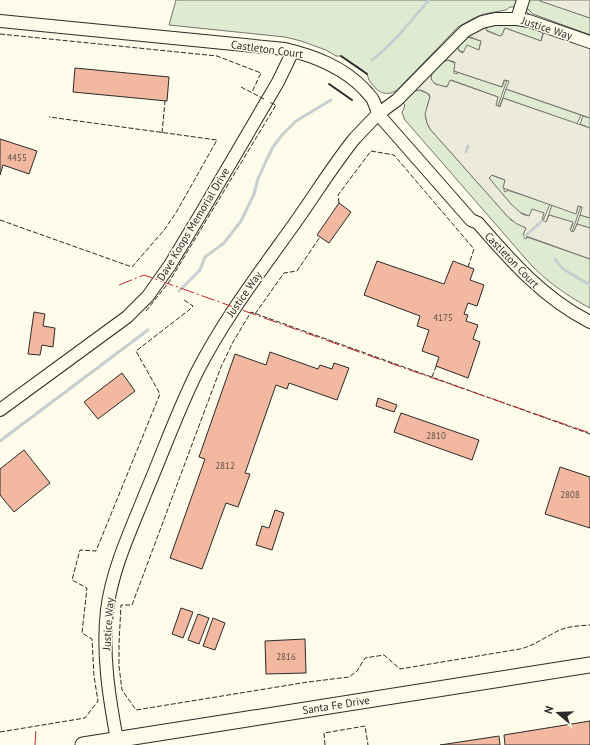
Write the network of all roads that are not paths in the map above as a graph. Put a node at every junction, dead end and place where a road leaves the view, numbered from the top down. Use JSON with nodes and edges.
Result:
{"nodes":[{"id":1,"x":523,"y":0,"type":"edge"},
{"id":2,"x":517,"y":19,"type":"junction"},
{"id":3,"x":0,"y":21,"type":"edge"},
{"id":4,"x":590,"y":42,"type":"edge"},
{"id":5,"x":293,"y":51,"type":"junction"},
{"id":6,"x":378,"y":114,"type":"junction"},
{"id":7,"x":590,"y":322,"type":"edge"},
{"id":8,"x":0,"y":410,"type":"edge"},
{"id":9,"x":590,"y":665,"type":"edge"},
{"id":10,"x":116,"y":740,"type":"junction"},
{"id":11,"x":83,"y":745,"type":"edge"}],
"edges":[{"from":1,"to":2,"type":"street"},
{"from":2,"to":4,"type":"street","name":"Justice Way"},
{"from":2,"to":6,"type":"street","name":"Justice Way"},
{"from":3,"to":5,"type":"street","name":"Castleton Court"},
{"from":5,"to":6,"type":"street","name":"Castleton Court"},
{"from":5,"to":8,"type":"street","name":"Dave Koops Memorial Drive"},
{"from":6,"to":7,"type":"street","name":"Castleton Court"},
{"from":6,"to":10,"type":"street","name":"Justice Way"},
{"from":9,"to":10,"type":"main road","name":"Santa Fe Drive"},
{"from":10,"to":11,"type":"main road","name":"Santa Fe Drive"}]}
